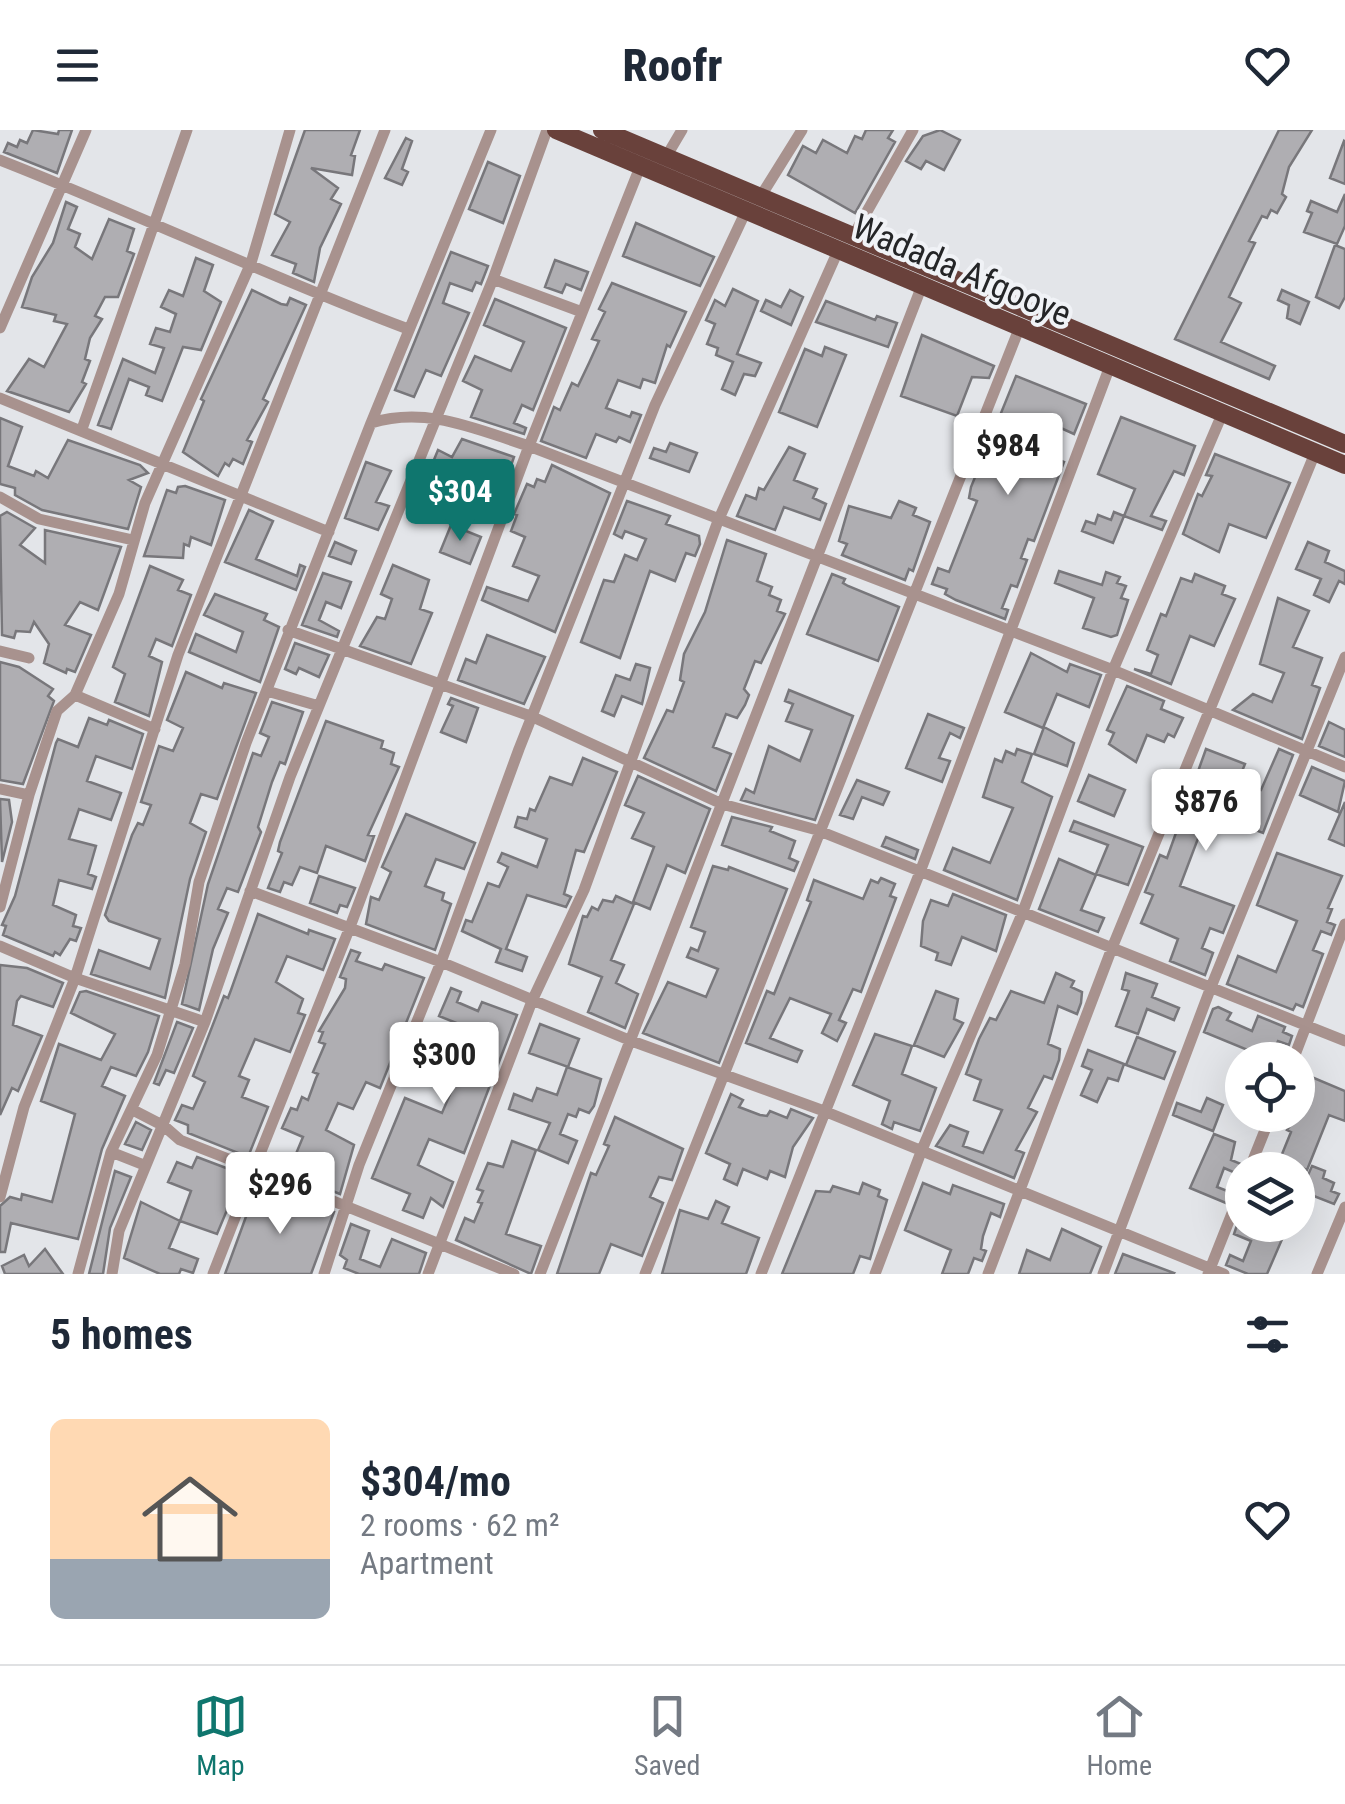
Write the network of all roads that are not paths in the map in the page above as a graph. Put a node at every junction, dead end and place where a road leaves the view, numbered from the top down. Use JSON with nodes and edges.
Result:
{"nodes":[{"id":1,"x":86,"y":130,"type":"edge"},
{"id":2,"x":187,"y":130,"type":"edge"},
{"id":3,"x":290,"y":130,"type":"edge"},
{"id":4,"x":385,"y":130,"type":"edge"},
{"id":5,"x":490,"y":130,"type":"edge"},
{"id":6,"x":547,"y":130,"type":"edge"},
{"id":7,"x":556,"y":130,"type":"edge"},
{"id":8,"x":602,"y":130,"type":"edge"},
{"id":9,"x":682,"y":130,"type":"edge"},
{"id":10,"x":802,"y":130,"type":"edge"},
{"id":11,"x":913,"y":130,"type":"edge"},
{"id":12,"x":666,"y":157,"type":"junction"},
{"id":13,"x":0,"y":160,"type":"edge"},
{"id":14,"x":640,"y":166,"type":"junction"},
{"id":15,"x":65,"y":186,"type":"junction"},
{"id":16,"x":759,"y":198,"type":"junction"},
{"id":17,"x":745,"y":214,"type":"junction"},
{"id":18,"x":155,"y":223,"type":"junction"},
{"id":19,"x":852,"y":238,"type":"junction"},
{"id":20,"x":837,"y":253,"type":"junction"},
{"id":21,"x":251,"y":263,"type":"junction"},
{"id":22,"x":494,"y":279,"type":"junction"},
{"id":23,"x":921,"y":288,"type":"junction"},
{"id":24,"x":319,"y":297,"type":"junction"},
{"id":25,"x":582,"y":312,"type":"junction"},
{"id":26,"x":0,"y":328,"type":"edge"},
{"id":27,"x":408,"y":328,"type":"junction"},
{"id":28,"x":1019,"y":329,"type":"junction"},
{"id":29,"x":1110,"y":366,"type":"junction"},
{"id":30,"x":0,"y":398,"type":"edge"},
{"id":31,"x":1223,"y":412,"type":"junction"},
{"id":32,"x":436,"y":416,"type":"junction"},
{"id":33,"x":371,"y":423,"type":"junction"},
{"id":34,"x":82,"y":429,"type":"junction"},
{"id":35,"x":1345,"y":444,"type":"edge"},
{"id":36,"x":528,"y":446,"type":"junction"},
{"id":37,"x":1315,"y":453,"type":"junction"},
{"id":38,"x":164,"y":461,"type":"junction"},
{"id":39,"x":1345,"y":465,"type":"edge"},
{"id":40,"x":627,"y":484,"type":"junction"},
{"id":41,"x":0,"y":497,"type":"edge"},
{"id":42,"x":243,"y":498,"type":"junction"},
{"id":43,"x":718,"y":521,"type":"junction"},
{"id":44,"x":330,"y":532,"type":"junction"},
{"id":45,"x":133,"y":540,"type":"junction"},
{"id":46,"x":814,"y":559,"type":"junction"},
{"id":47,"x":915,"y":595,"type":"junction"},
{"id":48,"x":288,"y":630,"type":"junction"},
{"id":49,"x":1011,"y":632,"type":"junction"},
{"id":50,"x":346,"y":650,"type":"junction"},
{"id":51,"x":0,"y":651,"type":"edge"},
{"id":52,"x":1345,"y":657,"type":"edge"},
{"id":53,"x":28,"y":658,"type":"dead end"},
{"id":54,"x":1113,"y":670,"type":"junction"},
{"id":55,"x":440,"y":684,"type":"junction"},
{"id":56,"x":266,"y":691,"type":"junction"},
{"id":57,"x":75,"y":695,"type":"junction"},
{"id":58,"x":319,"y":706,"type":"junction"},
{"id":59,"x":1209,"y":710,"type":"junction"},
{"id":60,"x":533,"y":717,"type":"junction"},
{"id":61,"x":155,"y":729,"type":"junction"},
{"id":62,"x":1305,"y":752,"type":"junction"},
{"id":63,"x":631,"y":761,"type":"junction"},
{"id":64,"x":1345,"y":768,"type":"edge"},
{"id":65,"x":0,"y":789,"type":"edge"},
{"id":66,"x":29,"y":795,"type":"junction"},
{"id":67,"x":722,"y":804,"type":"junction"},
{"id":68,"x":817,"y":830,"type":"junction"},
{"id":69,"x":920,"y":872,"type":"junction"},
{"id":70,"x":250,"y":890,"type":"junction"},
{"id":71,"x":0,"y":907,"type":"edge"},
{"id":72,"x":1022,"y":914,"type":"junction"},
{"id":73,"x":1345,"y":924,"type":"edge"},
{"id":74,"x":350,"y":927,"type":"junction"},
{"id":75,"x":0,"y":946,"type":"edge"},
{"id":76,"x":1112,"y":948,"type":"junction"},
{"id":77,"x":441,"y":962,"type":"junction"},
{"id":78,"x":75,"y":978,"type":"junction"},
{"id":79,"x":1211,"y":987,"type":"junction"},
{"id":80,"x":532,"y":1001,"type":"junction"},
{"id":81,"x":170,"y":1012,"type":"junction"},
{"id":82,"x":205,"y":1022,"type":"junction"},
{"id":83,"x":1306,"y":1026,"type":"junction"},
{"id":84,"x":630,"y":1040,"type":"junction"},
{"id":85,"x":1345,"y":1041,"type":"edge"},
{"id":86,"x":1300,"y":1042,"type":"edge"},
{"id":87,"x":724,"y":1074,"type":"junction"},
{"id":88,"x":133,"y":1110,"type":"junction"},
{"id":89,"x":824,"y":1111,"type":"junction"},
{"id":90,"x":164,"y":1126,"type":"junction"},
{"id":91,"x":0,"y":1142,"type":"edge"},
{"id":92,"x":17,"y":1147,"type":"junction"},
{"id":93,"x":110,"y":1152,"type":"junction"},
{"id":94,"x":921,"y":1152,"type":"junction"},
{"id":95,"x":144,"y":1165,"type":"junction"},
{"id":96,"x":254,"y":1169,"type":"junction"},
{"id":97,"x":1020,"y":1188,"type":"junction"},
{"id":98,"x":0,"y":1197,"type":"edge"},
{"id":99,"x":1345,"y":1207,"type":"edge"},
{"id":100,"x":348,"y":1210,"type":"junction"},
{"id":101,"x":1119,"y":1232,"type":"junction"},
{"id":102,"x":1225,"y":1232,"type":"edge"},
{"id":103,"x":440,"y":1246,"type":"junction"},
{"id":104,"x":1210,"y":1271,"type":"edge"},
{"id":105,"x":78,"y":1274,"type":"edge"},
{"id":106,"x":112,"y":1274,"type":"edge"},
{"id":107,"x":213,"y":1274,"type":"edge"},
{"id":108,"x":324,"y":1274,"type":"edge"},
{"id":109,"x":428,"y":1274,"type":"edge"},
{"id":110,"x":514,"y":1274,"type":"edge"},
{"id":111,"x":540,"y":1274,"type":"edge"},
{"id":112,"x":645,"y":1274,"type":"edge"},
{"id":113,"x":761,"y":1274,"type":"edge"},
{"id":114,"x":874,"y":1274,"type":"edge"},
{"id":115,"x":988,"y":1274,"type":"edge"},
{"id":116,"x":1102,"y":1274,"type":"edge"},
{"id":117,"x":1224,"y":1274,"type":"edge"},
{"id":118,"x":1317,"y":1274,"type":"edge"}],
"edges":[{"from":1,"to":15,"type":"street"},
{"from":2,"to":18,"type":"street"},
{"from":3,"to":21,"type":"street"},
{"from":4,"to":24,"type":"street"},
{"from":5,"to":27,"type":"street"},
{"from":6,"to":22,"type":"street"},
{"from":7,"to":14,"type":"highway","name":"Wadada Afgooye"},
{"from":8,"to":12,"type":"highway","name":"Wadada Afgooye"},
{"from":9,"to":12,"type":"street"},
{"from":10,"to":16,"type":"street"},
{"from":11,"to":19,"type":"street"},
{"from":12,"to":16,"type":"highway","name":"Wadada Afgooye"},
{"from":13,"to":15,"type":"street"},
{"from":14,"to":17,"type":"highway","name":"Wadada Afgooye"},
{"from":14,"to":25,"type":"street"},
{"from":15,"to":18,"type":"street"},
{"from":15,"to":26,"type":"street"},
{"from":16,"to":19,"type":"highway","name":"Wadada Afgooye"},
{"from":17,"to":20,"type":"highway","name":"Wadada Afgooye"},
{"from":17,"to":40,"type":"street"},
{"from":18,"to":21,"type":"street"},
{"from":18,"to":34,"type":"street"},
{"from":19,"to":35,"type":"highway","name":"Wadada Afgooye"},
{"from":20,"to":23,"type":"highway","name":"Wadada Afgooye"},
{"from":20,"to":43,"type":"street"},
{"from":21,"to":24,"type":"street"},
{"from":21,"to":38,"type":"street"},
{"from":22,"to":25,"type":"street"},
{"from":22,"to":32,"type":"street"},
{"from":23,"to":28,"type":"highway","name":"Wadada Afgooye"},
{"from":23,"to":46,"type":"street"},
{"from":24,"to":27,"type":"street"},
{"from":24,"to":42,"type":"street"},
{"from":25,"to":36,"type":"street"},
{"from":27,"to":33,"type":"street"},
{"from":28,"to":29,"type":"highway","name":"Wadada Afgooye"},
{"from":28,"to":47,"type":"street"},
{"from":29,"to":31,"type":"highway","name":"Wadada Afgooye"},
{"from":29,"to":49,"type":"street"},
{"from":30,"to":34,"type":"street"},
{"from":31,"to":37,"type":"highway","name":"Wadada Afgooye"},
{"from":31,"to":54,"type":"street"},
{"from":32,"to":33,"type":"street"},
{"from":32,"to":36,"type":"street"},
{"from":32,"to":50,"type":"street"},
{"from":33,"to":44,"type":"street"},
{"from":34,"to":38,"type":"street"},
{"from":36,"to":40,"type":"street"},
{"from":36,"to":55,"type":"street"},
{"from":37,"to":39,"type":"highway","name":"Wadada Afgooye"},
{"from":37,"to":59,"type":"street"},
{"from":38,"to":42,"type":"street"},
{"from":38,"to":45,"type":"street"},
{"from":40,"to":43,"type":"street"},
{"from":40,"to":60,"type":"street"},
{"from":41,"to":45,"type":"street"},
{"from":42,"to":44,"type":"street"},
{"from":42,"to":61,"type":"street"},
{"from":43,"to":46,"type":"street"},
{"from":43,"to":63,"type":"street"},
{"from":44,"to":48,"type":"street"},
{"from":45,"to":57,"type":"street"},
{"from":46,"to":47,"type":"street"},
{"from":46,"to":67,"type":"street"},
{"from":47,"to":49,"type":"street"},
{"from":47,"to":68,"type":"street"},
{"from":48,"to":50,"type":"street"},
{"from":48,"to":56,"type":"street"},
{"from":49,"to":54,"type":"street"},
{"from":49,"to":69,"type":"street"},
{"from":50,"to":55,"type":"street"},
{"from":50,"to":58,"type":"street"},
{"from":51,"to":53,"type":"street"},
{"from":52,"to":62,"type":"street"},
{"from":54,"to":59,"type":"street"},
{"from":54,"to":72,"type":"street"},
{"from":55,"to":60,"type":"street"},
{"from":55,"to":74,"type":"street"},
{"from":56,"to":58,"type":"street"},
{"from":56,"to":81,"type":"street"},
{"from":57,"to":61,"type":"street"},
{"from":57,"to":66,"type":"street"},
{"from":58,"to":70,"type":"street"},
{"from":59,"to":62,"type":"street"},
{"from":59,"to":76,"type":"street"},
{"from":60,"to":63,"type":"street"},
{"from":60,"to":77,"type":"street"},
{"from":61,"to":78,"type":"street"},
{"from":62,"to":64,"type":"street"},
{"from":62,"to":79,"type":"street"},
{"from":63,"to":67,"type":"street"},
{"from":63,"to":80,"type":"street"},
{"from":65,"to":66,"type":"street"},
{"from":66,"to":71,"type":"street"},
{"from":67,"to":68,"type":"street"},
{"from":67,"to":84,"type":"street"},
{"from":68,"to":69,"type":"street"},
{"from":68,"to":87,"type":"street"},
{"from":69,"to":72,"type":"street"},
{"from":69,"to":89,"type":"street"},
{"from":70,"to":74,"type":"street"},
{"from":70,"to":82,"type":"street"},
{"from":72,"to":76,"type":"street"},
{"from":72,"to":94,"type":"street"},
{"from":73,"to":83,"type":"street"},
{"from":74,"to":77,"type":"street"},
{"from":74,"to":96,"type":"street"},
{"from":75,"to":78,"type":"street"},
{"from":76,"to":79,"type":"street"},
{"from":76,"to":97,"type":"street"},
{"from":77,"to":80,"type":"street"},
{"from":77,"to":100,"type":"street"},
{"from":78,"to":81,"type":"street"},
{"from":78,"to":92,"type":"street"},
{"from":79,"to":83,"type":"street"},
{"from":79,"to":101,"type":"street"},
{"from":80,"to":84,"type":"street"},
{"from":80,"to":103,"type":"street"},
{"from":81,"to":82,"type":"street"},
{"from":81,"to":88,"type":"street"},
{"from":82,"to":90,"type":"street"},
{"from":83,"to":85,"type":"street"},
{"from":83,"to":86,"type":"street"},
{"from":84,"to":87,"type":"street"},
{"from":84,"to":111,"type":"street"},
{"from":87,"to":89,"type":"street"},
{"from":87,"to":112,"type":"street"},
{"from":88,"to":90,"type":"street"},
{"from":88,"to":93,"type":"street"},
{"from":89,"to":94,"type":"street"},
{"from":89,"to":113,"type":"street"},
{"from":90,"to":95,"type":"street"},
{"from":90,"to":96,"type":"street"},
{"from":91,"to":92,"type":"street"},
{"from":92,"to":98,"type":"street"},
{"from":93,"to":95,"type":"street"},
{"from":93,"to":105,"type":"street"},
{"from":94,"to":97,"type":"street"},
{"from":94,"to":114,"type":"street"},
{"from":95,"to":106,"type":"street"},
{"from":96,"to":100,"type":"street"},
{"from":96,"to":107,"type":"street"},
{"from":97,"to":101,"type":"street"},
{"from":97,"to":115,"type":"street"},
{"from":99,"to":118,"type":"street"},
{"from":100,"to":103,"type":"street"},
{"from":100,"to":108,"type":"street"},
{"from":101,"to":104,"type":"street"},
{"from":101,"to":116,"type":"street"},
{"from":102,"to":104,"type":"street"},
{"from":103,"to":109,"type":"street"},
{"from":103,"to":110,"type":"street"},
{"from":104,"to":117,"type":"street"}]}
